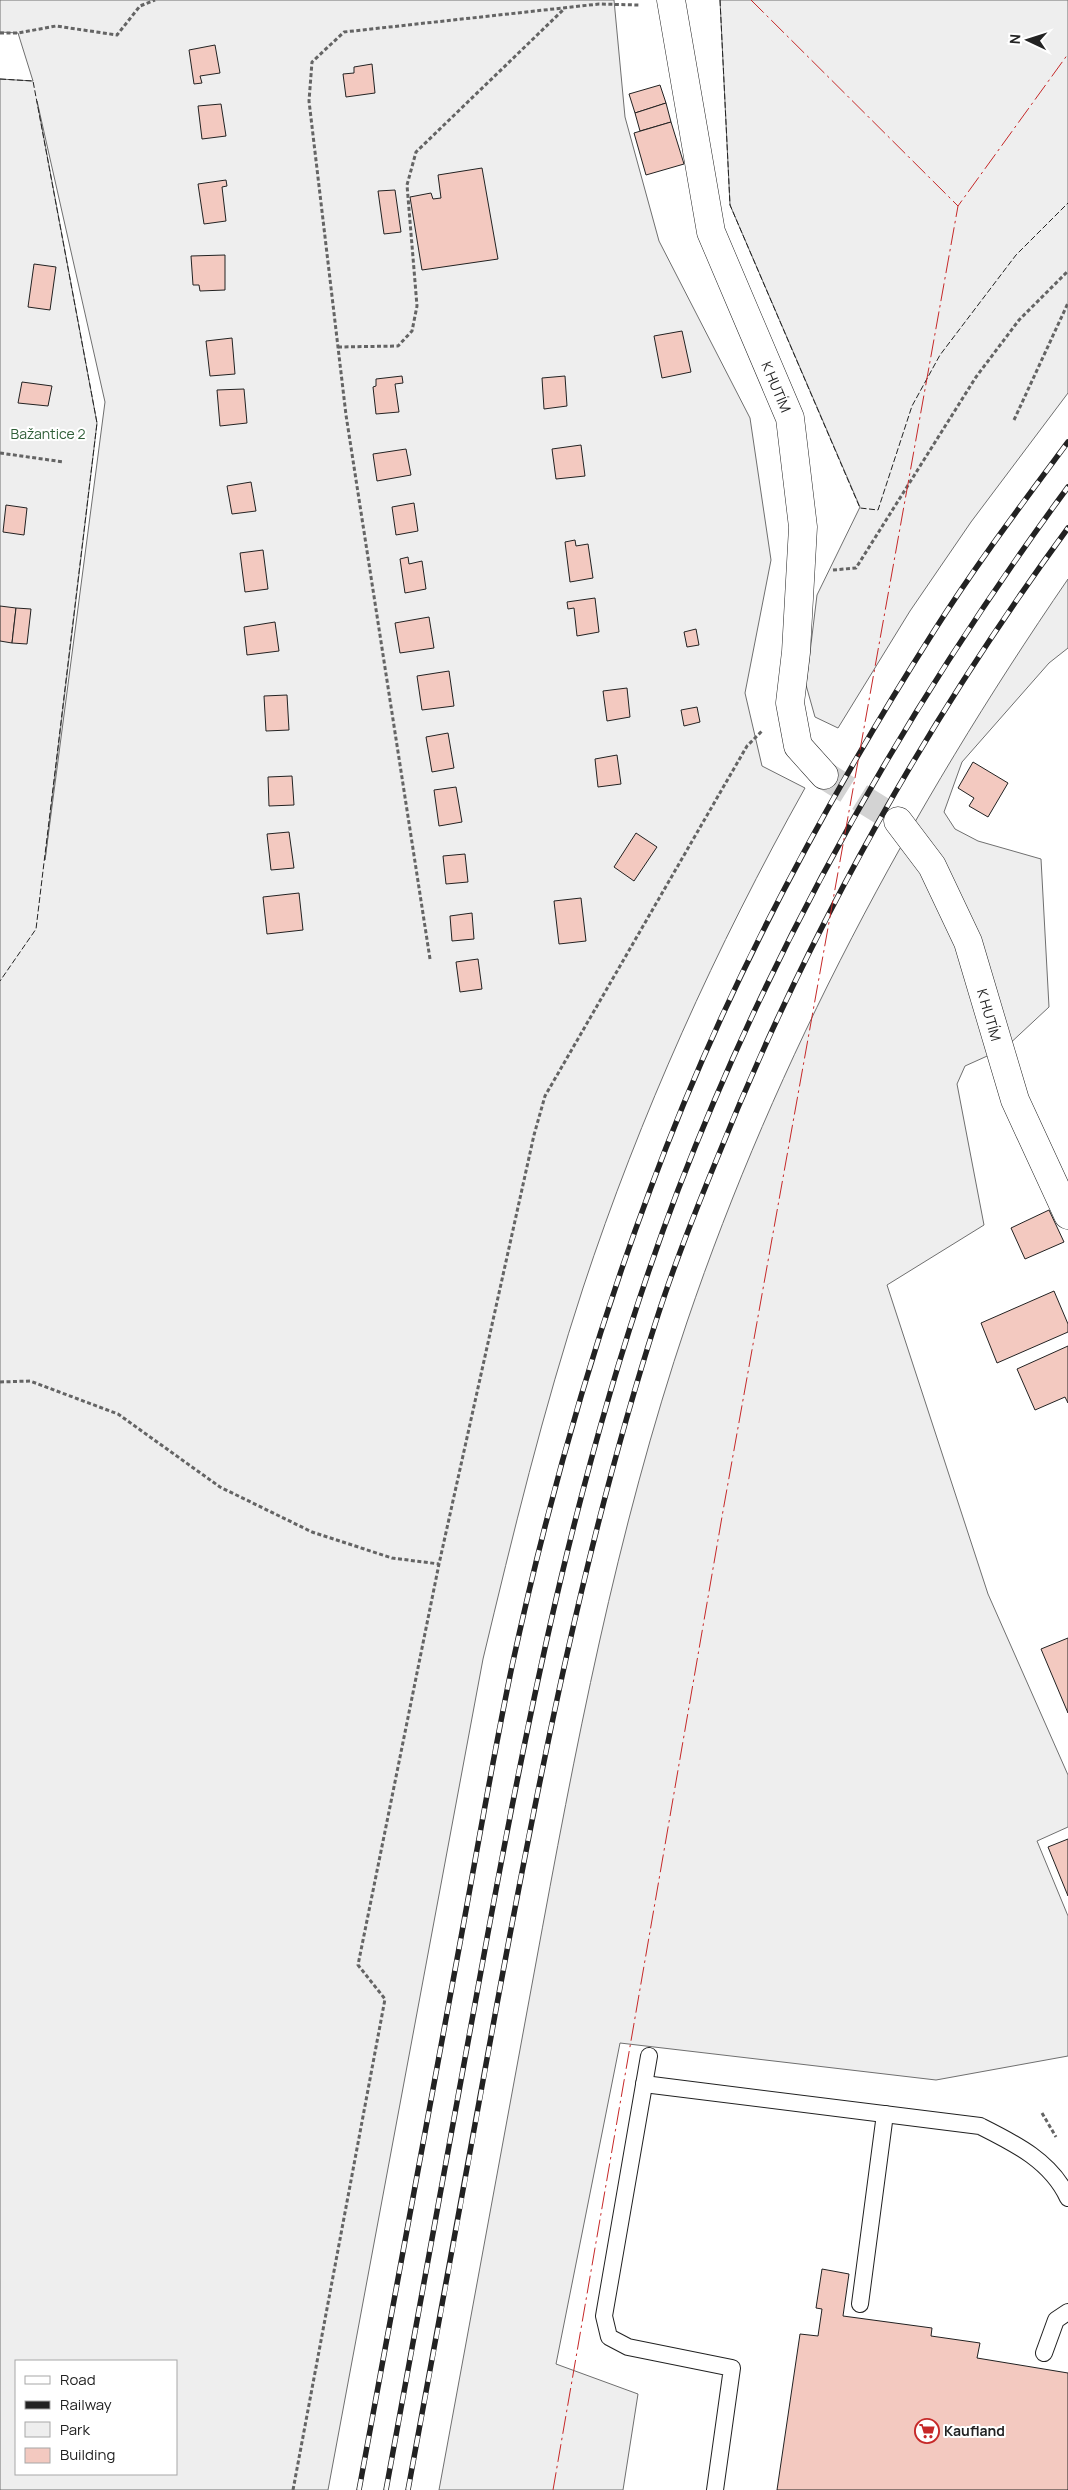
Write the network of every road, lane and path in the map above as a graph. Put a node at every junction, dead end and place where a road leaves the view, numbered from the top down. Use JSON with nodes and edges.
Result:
{"nodes":[{"id":1,"x":155,"y":0,"type":"edge"},
{"id":2,"x":672,"y":3,"type":"edge"},
{"id":3,"x":563,"y":9,"type":"junction"},
{"id":4,"x":0,"y":33,"type":"edge"},
{"id":5,"x":1068,"y":271,"type":"edge"},
{"id":6,"x":1068,"y":303,"type":"edge"},
{"id":7,"x":338,"y":346,"type":"junction"},
{"id":8,"x":1014,"y":420,"type":"dead end"},
{"id":9,"x":0,"y":454,"type":"edge"},
{"id":10,"x":64,"y":462,"type":"dead end"},
{"id":11,"x":801,"y":573,"type":"junction"},
{"id":12,"x":790,"y":703,"type":"junction"},
{"id":13,"x":824,"y":776,"type":"tunnel mouth"},
{"id":14,"x":898,"y":821,"type":"tunnel mouth"},
{"id":15,"x":430,"y":959,"type":"dead end"},
{"id":16,"x":1068,"y":1215,"type":"edge"},
{"id":17,"x":0,"y":1382,"type":"edge"},
{"id":18,"x":439,"y":1564,"type":"junction"},
{"id":19,"x":649,"y":2056,"type":"dead end"},
{"id":20,"x":644,"y":2084,"type":"junction"},
{"id":21,"x":1042,"y":2113,"type":"dead end"},
{"id":22,"x":885,"y":2114,"type":"junction"},
{"id":23,"x":1058,"y":2141,"type":"dead end"},
{"id":24,"x":1068,"y":2198,"type":"edge"},
{"id":25,"x":860,"y":2304,"type":"dead end"},
{"id":26,"x":1068,"y":2312,"type":"edge"},
{"id":27,"x":1044,"y":2353,"type":"dead end"},
{"id":28,"x":294,"y":2490,"type":"edge"},
{"id":29,"x":715,"y":2490,"type":"edge"}],
"edges":[{"from":1,"to":4,"type":"path"},
{"from":2,"to":3,"type":"path"},
{"from":2,"to":11,"type":"street","name":"K HUTÍM"},
{"from":3,"to":7,"type":"path"},
{"from":3,"to":7,"type":"path"},
{"from":5,"to":11,"type":"path"},
{"from":6,"to":8,"type":"path"},
{"from":7,"to":15,"type":"path"},
{"from":9,"to":10,"type":"path"},
{"from":11,"to":12,"type":"street","name":"K HUTÍM"},
{"from":12,"to":13,"type":"street","name":"K HUTÍM"},
{"from":12,"to":18,"type":"path"},
{"from":14,"to":16,"type":"street","name":"K HUTÍM"},
{"from":17,"to":18,"type":"path"},
{"from":18,"to":28,"type":"path"},
{"from":19,"to":20,"type":"lane"},
{"from":20,"to":22,"type":"lane"},
{"from":20,"to":29,"type":"lane"},
{"from":21,"to":23,"type":"path"},
{"from":22,"to":24,"type":"lane"},
{"from":22,"to":25,"type":"lane"},
{"from":26,"to":27,"type":"lane"}]}
